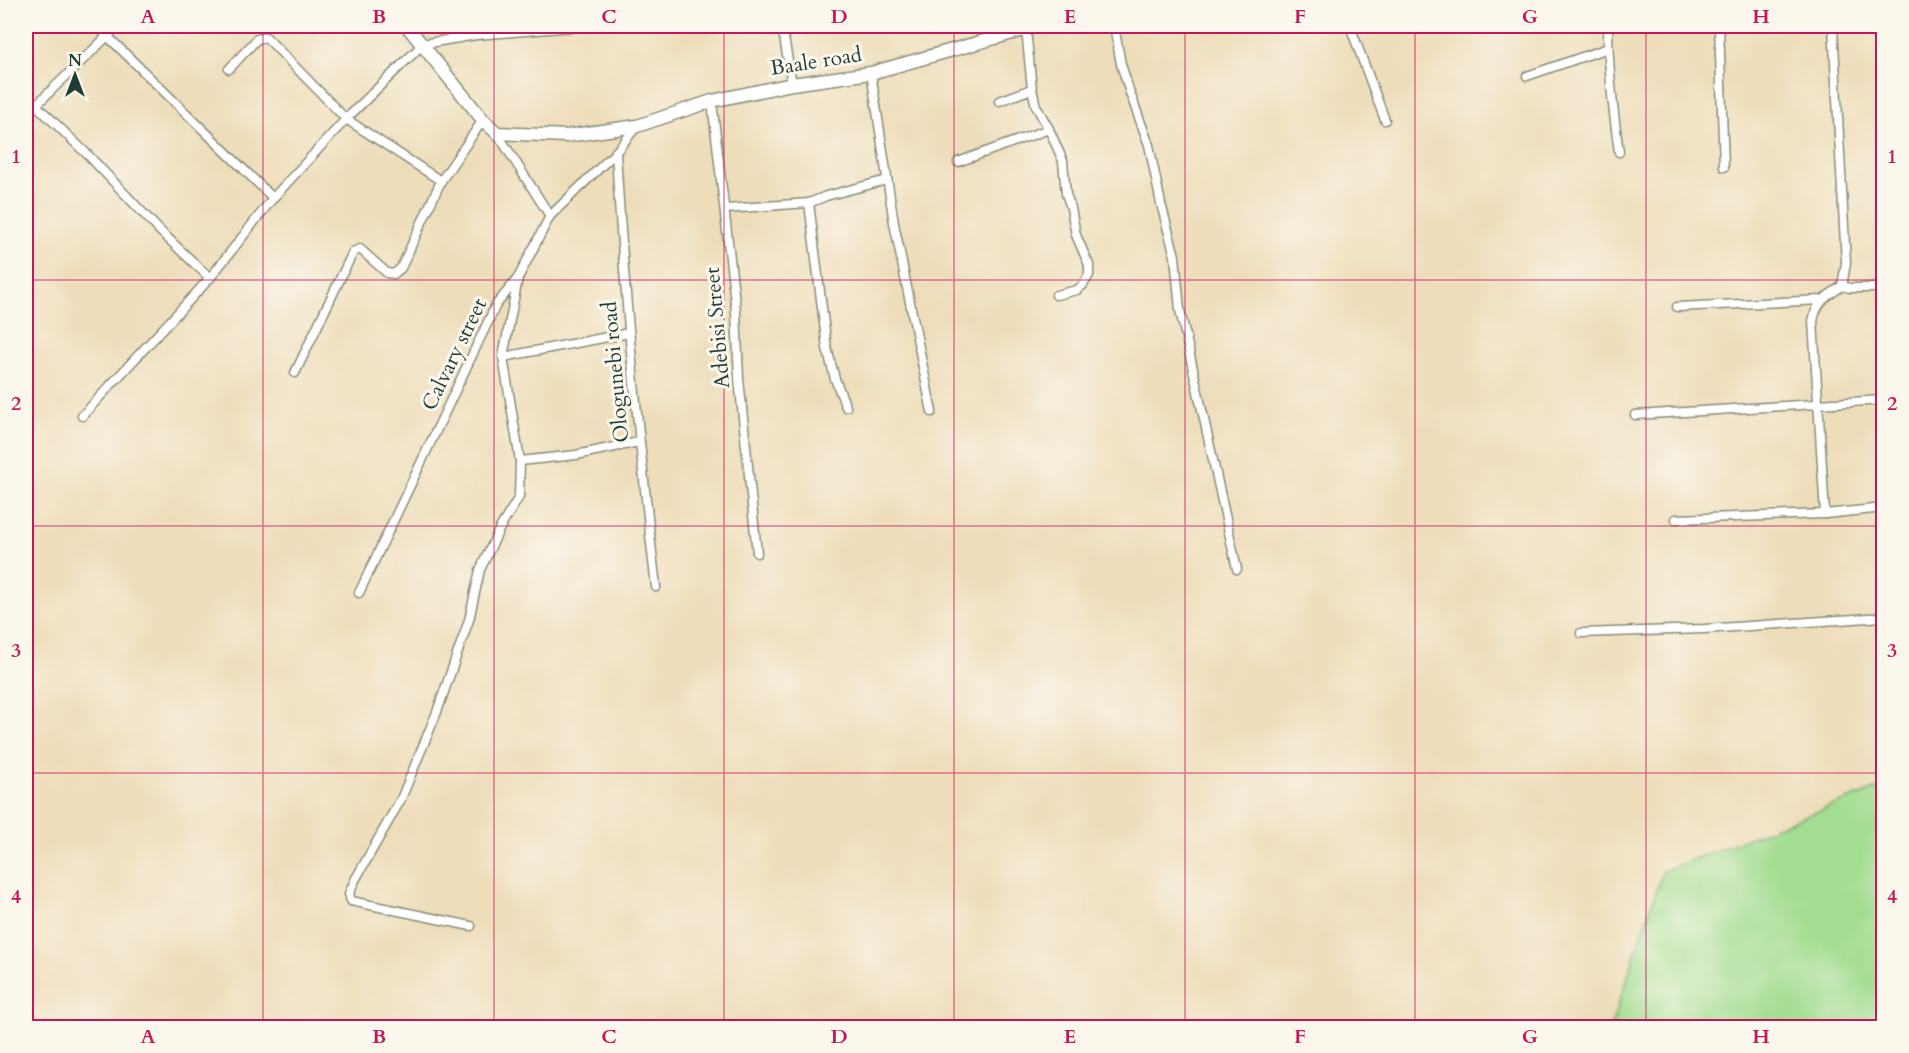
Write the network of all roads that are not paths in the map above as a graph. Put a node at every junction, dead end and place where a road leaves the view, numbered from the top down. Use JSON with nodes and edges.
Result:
{"nodes":[{"id":1,"x":97,"y":26,"type":"edge"},
{"id":2,"x":118,"y":26,"type":"edge"},
{"id":3,"x":407,"y":26,"type":"edge"},
{"id":4,"x":586,"y":26,"type":"edge"},
{"id":5,"x":782,"y":26,"type":"edge"},
{"id":6,"x":1114,"y":26,"type":"edge"},
{"id":7,"x":1350,"y":26,"type":"edge"},
{"id":8,"x":1608,"y":26,"type":"edge"},
{"id":9,"x":1719,"y":26,"type":"edge"},
{"id":10,"x":1833,"y":26,"type":"edge"},
{"id":11,"x":1032,"y":27,"type":"edge"},
{"id":12,"x":107,"y":36,"type":"junction"},
{"id":13,"x":423,"y":44,"type":"junction"},
{"id":14,"x":1608,"y":48,"type":"junction"},
{"id":15,"x":229,"y":69,"type":"dead end"},
{"id":16,"x":871,"y":73,"type":"junction"},
{"id":17,"x":1527,"y":76,"type":"dead end"},
{"id":18,"x":792,"y":84,"type":"junction"},
{"id":19,"x":1032,"y":89,"type":"junction"},
{"id":20,"x":712,"y":101,"type":"junction"},
{"id":21,"x":999,"y":101,"type":"dead end"},
{"id":22,"x":36,"y":105,"type":"junction"},
{"id":23,"x":26,"y":111,"type":"edge"},
{"id":24,"x":346,"y":119,"type":"junction"},
{"id":25,"x":483,"y":120,"type":"junction"},
{"id":26,"x":1385,"y":120,"type":"dead end"},
{"id":27,"x":637,"y":126,"type":"junction"},
{"id":28,"x":1049,"y":129,"type":"junction"},
{"id":29,"x":497,"y":133,"type":"junction"},
{"id":30,"x":616,"y":152,"type":"junction"},
{"id":31,"x":1619,"y":152,"type":"dead end"},
{"id":32,"x":958,"y":162,"type":"dead end"},
{"id":33,"x":1724,"y":167,"type":"dead end"},
{"id":34,"x":887,"y":180,"type":"junction"},
{"id":35,"x":441,"y":181,"type":"junction"},
{"id":36,"x":273,"y":198,"type":"junction"},
{"id":37,"x":809,"y":203,"type":"junction"},
{"id":38,"x":725,"y":209,"type":"junction"},
{"id":39,"x":550,"y":216,"type":"junction"},
{"id":40,"x":210,"y":278,"type":"junction"},
{"id":41,"x":518,"y":278,"type":"junction"},
{"id":42,"x":1842,"y":286,"type":"junction"},
{"id":43,"x":1884,"y":288,"type":"edge"},
{"id":44,"x":1056,"y":296,"type":"dead end"},
{"id":45,"x":1822,"y":300,"type":"junction"},
{"id":46,"x":1677,"y":307,"type":"dead end"},
{"id":47,"x":629,"y":333,"type":"junction"},
{"id":48,"x":503,"y":357,"type":"junction"},
{"id":49,"x":294,"y":373,"type":"dead end"},
{"id":50,"x":1884,"y":400,"type":"edge"},
{"id":51,"x":1819,"y":405,"type":"junction"},
{"id":52,"x":846,"y":407,"type":"dead end"},
{"id":53,"x":932,"y":412,"type":"dead end"},
{"id":54,"x":1635,"y":415,"type":"dead end"},
{"id":55,"x":82,"y":416,"type":"dead end"},
{"id":56,"x":639,"y":442,"type":"junction"},
{"id":57,"x":520,"y":461,"type":"junction"},
{"id":58,"x":1884,"y":508,"type":"edge"},
{"id":59,"x":1825,"y":514,"type":"junction"},
{"id":60,"x":1676,"y":519,"type":"dead end"},
{"id":61,"x":757,"y":553,"type":"dead end"},
{"id":62,"x":1237,"y":569,"type":"dead end"},
{"id":63,"x":656,"y":587,"type":"dead end"},
{"id":64,"x":359,"y":593,"type":"dead end"},
{"id":65,"x":1884,"y":617,"type":"edge"},
{"id":66,"x":1581,"y":633,"type":"dead end"},
{"id":67,"x":471,"y":926,"type":"dead end"}],
"edges":[{"from":1,"to":12,"type":"street"},
{"from":2,"to":12,"type":"street"},
{"from":3,"to":13,"type":"street"},
{"from":4,"to":13,"type":"street"},
{"from":5,"to":18,"type":"street"},
{"from":6,"to":62,"type":"street"},
{"from":7,"to":26,"type":"street"},
{"from":8,"to":14,"type":"street"},
{"from":9,"to":33,"type":"street"},
{"from":10,"to":42,"type":"street"},
{"from":11,"to":16,"type":"street","name":"Baale road"},
{"from":11,"to":19,"type":"street"},
{"from":12,"to":22,"type":"street"},
{"from":12,"to":36,"type":"street"},
{"from":13,"to":24,"type":"street"},
{"from":13,"to":25,"type":"street"},
{"from":14,"to":17,"type":"street"},
{"from":14,"to":31,"type":"street"},
{"from":15,"to":24,"type":"street"},
{"from":16,"to":18,"type":"street","name":"Baale road"},
{"from":16,"to":34,"type":"street"},
{"from":18,"to":20,"type":"street","name":"Baale road"},
{"from":19,"to":21,"type":"street"},
{"from":19,"to":28,"type":"street"},
{"from":20,"to":27,"type":"street","name":"Baale road"},
{"from":20,"to":38,"type":"street","name":"Adebisi Street"},
{"from":22,"to":23,"type":"street"},
{"from":22,"to":40,"type":"street"},
{"from":24,"to":35,"type":"street"},
{"from":24,"to":36,"type":"street"},
{"from":25,"to":29,"type":"street"},
{"from":25,"to":35,"type":"street"},
{"from":27,"to":29,"type":"street","name":"Baale road"},
{"from":27,"to":30,"type":"street","name":"Calvary street"},
{"from":28,"to":32,"type":"street"},
{"from":28,"to":44,"type":"street"},
{"from":29,"to":39,"type":"street"},
{"from":30,"to":39,"type":"street","name":"Calvary street"},
{"from":30,"to":47,"type":"street","name":"Ologunebi road"},
{"from":34,"to":37,"type":"street"},
{"from":34,"to":53,"type":"street"},
{"from":35,"to":49,"type":"street"},
{"from":36,"to":40,"type":"street"},
{"from":37,"to":38,"type":"street"},
{"from":37,"to":52,"type":"street"},
{"from":38,"to":61,"type":"street","name":"Adebisi Street"},
{"from":39,"to":41,"type":"street","name":"Calvary street"},
{"from":40,"to":55,"type":"street"},
{"from":41,"to":48,"type":"street"},
{"from":41,"to":64,"type":"street","name":"Calvary street"},
{"from":42,"to":43,"type":"street"},
{"from":42,"to":45,"type":"street"},
{"from":45,"to":46,"type":"street"},
{"from":45,"to":51,"type":"street"},
{"from":47,"to":48,"type":"street"},
{"from":47,"to":56,"type":"street","name":"Ologunebi road"},
{"from":48,"to":57,"type":"street"},
{"from":50,"to":51,"type":"street"},
{"from":51,"to":54,"type":"street"},
{"from":51,"to":59,"type":"street"},
{"from":56,"to":57,"type":"street"},
{"from":56,"to":63,"type":"street","name":"Ologunebi road"},
{"from":57,"to":67,"type":"street"},
{"from":58,"to":59,"type":"street"},
{"from":59,"to":60,"type":"street"},
{"from":65,"to":66,"type":"street"}]}
